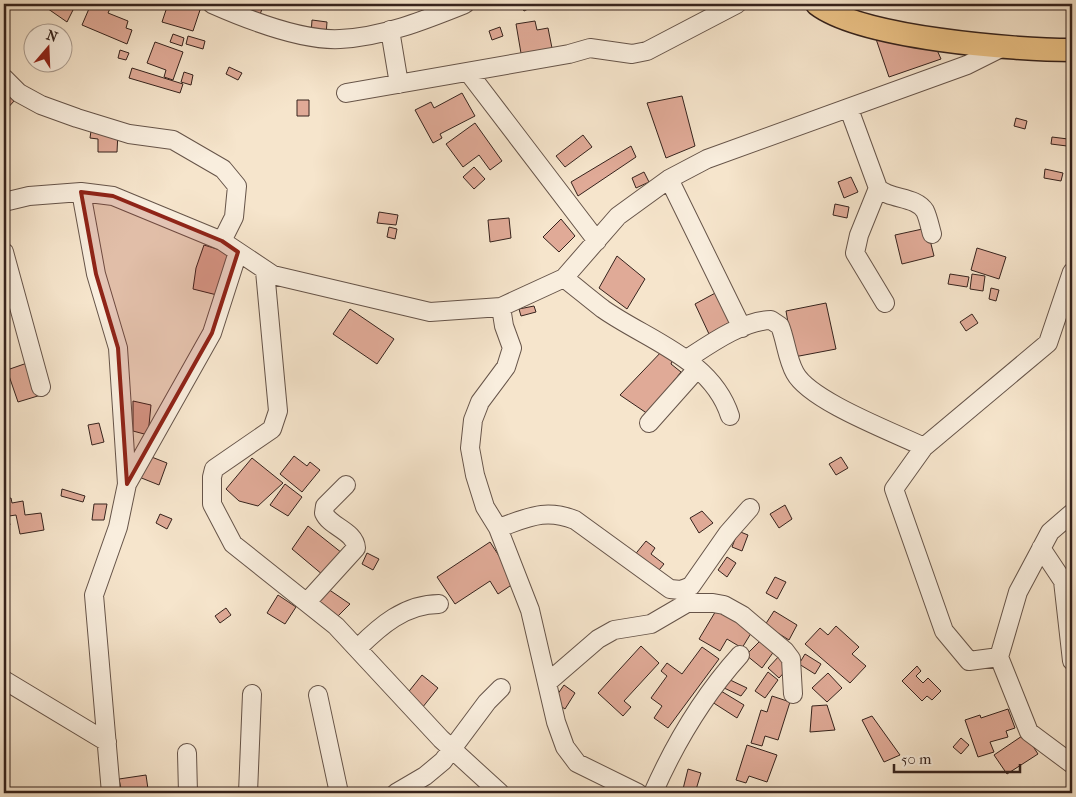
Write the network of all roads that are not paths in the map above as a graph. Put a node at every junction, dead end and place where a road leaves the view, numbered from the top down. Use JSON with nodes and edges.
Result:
{"nodes":[{"id":1,"x":212,"y":4,"type":"edge"},
{"id":2,"x":465,"y":4,"type":"edge"},
{"id":3,"x":737,"y":4,"type":"edge"},
{"id":4,"x":817,"y":4,"type":"edge"},
{"id":5,"x":390,"y":30,"type":"junction"},
{"id":6,"x":1003,"y":47,"type":"junction"},
{"id":7,"x":1072,"y":50,"type":"edge"},
{"id":8,"x":468,"y":72,"type":"junction"},
{"id":9,"x":4,"y":78,"type":"edge"},
{"id":10,"x":399,"y":84,"type":"junction"},
{"id":11,"x":346,"y":93,"type":"dead end"},
{"id":12,"x":850,"y":109,"type":"junction"},
{"id":13,"x":669,"y":179,"type":"junction"},
{"id":14,"x":878,"y":188,"type":"junction"},
{"id":15,"x":81,"y":192,"type":"junction"},
{"id":16,"x":4,"y":202,"type":"edge"},
{"id":17,"x":932,"y":234,"type":"dead end"},
{"id":18,"x":222,"y":241,"type":"junction"},
{"id":19,"x":597,"y":241,"type":"junction"},
{"id":20,"x":4,"y":252,"type":"edge"},
{"id":21,"x":238,"y":252,"type":"junction"},
{"id":22,"x":265,"y":271,"type":"junction"},
{"id":23,"x":1072,"y":272,"type":"edge"},
{"id":24,"x":564,"y":278,"type":"junction"},
{"id":25,"x":885,"y":302,"type":"dead end"},
{"id":26,"x":501,"y":307,"type":"junction"},
{"id":27,"x":742,"y":328,"type":"junction"},
{"id":28,"x":692,"y":364,"type":"junction"},
{"id":29,"x":41,"y":387,"type":"dead end"},
{"id":30,"x":730,"y":416,"type":"dead end"},
{"id":31,"x":649,"y":423,"type":"dead end"},
{"id":32,"x":924,"y":447,"type":"junction"},
{"id":33,"x":127,"y":484,"type":"junction"},
{"id":34,"x":346,"y":485,"type":"dead end"},
{"id":35,"x":750,"y":508,"type":"dead end"},
{"id":36,"x":1072,"y":513,"type":"edge"},
{"id":37,"x":498,"y":528,"type":"junction"},
{"id":38,"x":1041,"y":548,"type":"junction"},
{"id":39,"x":1068,"y":578,"type":"edge"},
{"id":40,"x":307,"y":602,"type":"junction"},
{"id":41,"x":439,"y":604,"type":"dead end"},
{"id":42,"x":358,"y":648,"type":"junction"},
{"id":43,"x":740,"y":655,"type":"dead end"},
{"id":44,"x":999,"y":657,"type":"junction"},
{"id":45,"x":1072,"y":661,"type":"edge"},
{"id":46,"x":4,"y":680,"type":"edge"},
{"id":47,"x":547,"y":683,"type":"junction"},
{"id":48,"x":501,"y":688,"type":"dead end"},
{"id":49,"x":252,"y":694,"type":"dead end"},
{"id":50,"x":793,"y":694,"type":"dead end"},
{"id":51,"x":318,"y":695,"type":"dead end"},
{"id":52,"x":107,"y":742,"type":"junction"},
{"id":53,"x":453,"y":749,"type":"junction"},
{"id":54,"x":187,"y":753,"type":"dead end"},
{"id":55,"x":1072,"y":764,"type":"edge"},
{"id":56,"x":111,"y":793,"type":"edge"},
{"id":57,"x":188,"y":793,"type":"edge"},
{"id":58,"x":248,"y":793,"type":"edge"},
{"id":59,"x":339,"y":793,"type":"edge"},
{"id":60,"x":396,"y":793,"type":"edge"},
{"id":61,"x":500,"y":793,"type":"edge"},
{"id":62,"x":638,"y":793,"type":"edge"},
{"id":63,"x":653,"y":793,"type":"edge"}],
"edges":[{"from":1,"to":5,"type":"street"},
{"from":2,"to":5,"type":"street"},
{"from":3,"to":8,"type":"street"},
{"from":4,"to":6,"type":"main road"},
{"from":5,"to":10,"type":"street"},
{"from":6,"to":7,"type":"main road"},
{"from":6,"to":12,"type":"street"},
{"from":8,"to":10,"type":"street"},
{"from":8,"to":19,"type":"street"},
{"from":9,"to":18,"type":"street"},
{"from":10,"to":11,"type":"street"},
{"from":12,"to":13,"type":"street"},
{"from":12,"to":14,"type":"street"},
{"from":13,"to":19,"type":"street"},
{"from":13,"to":27,"type":"street"},
{"from":14,"to":17,"type":"street"},
{"from":14,"to":25,"type":"street"},
{"from":15,"to":16,"type":"street"},
{"from":15,"to":18,"type":"street"},
{"from":15,"to":33,"type":"street"},
{"from":18,"to":21,"type":"street"},
{"from":19,"to":24,"type":"street"},
{"from":20,"to":29,"type":"street"},
{"from":21,"to":22,"type":"street"},
{"from":21,"to":33,"type":"street"},
{"from":22,"to":26,"type":"street"},
{"from":22,"to":40,"type":"street"},
{"from":23,"to":32,"type":"street"},
{"from":24,"to":26,"type":"street"},
{"from":24,"to":28,"type":"street"},
{"from":26,"to":37,"type":"street"},
{"from":27,"to":28,"type":"street"},
{"from":27,"to":32,"type":"street"},
{"from":28,"to":30,"type":"street"},
{"from":28,"to":31,"type":"street"},
{"from":32,"to":44,"type":"street"},
{"from":33,"to":52,"type":"street"},
{"from":34,"to":40,"type":"street"},
{"from":35,"to":37,"type":"street"},
{"from":36,"to":38,"type":"street"},
{"from":37,"to":47,"type":"street"},
{"from":38,"to":39,"type":"street"},
{"from":38,"to":44,"type":"street"},
{"from":39,"to":45,"type":"street"},
{"from":40,"to":42,"type":"street"},
{"from":41,"to":42,"type":"street"},
{"from":42,"to":53,"type":"street"},
{"from":43,"to":63,"type":"street"},
{"from":44,"to":55,"type":"street"},
{"from":46,"to":52,"type":"street"},
{"from":47,"to":50,"type":"street"},
{"from":47,"to":62,"type":"street"},
{"from":48,"to":53,"type":"street"},
{"from":49,"to":58,"type":"street"},
{"from":51,"to":59,"type":"street"},
{"from":52,"to":56,"type":"street"},
{"from":53,"to":60,"type":"street"},
{"from":53,"to":61,"type":"street"},
{"from":54,"to":57,"type":"street"}]}
